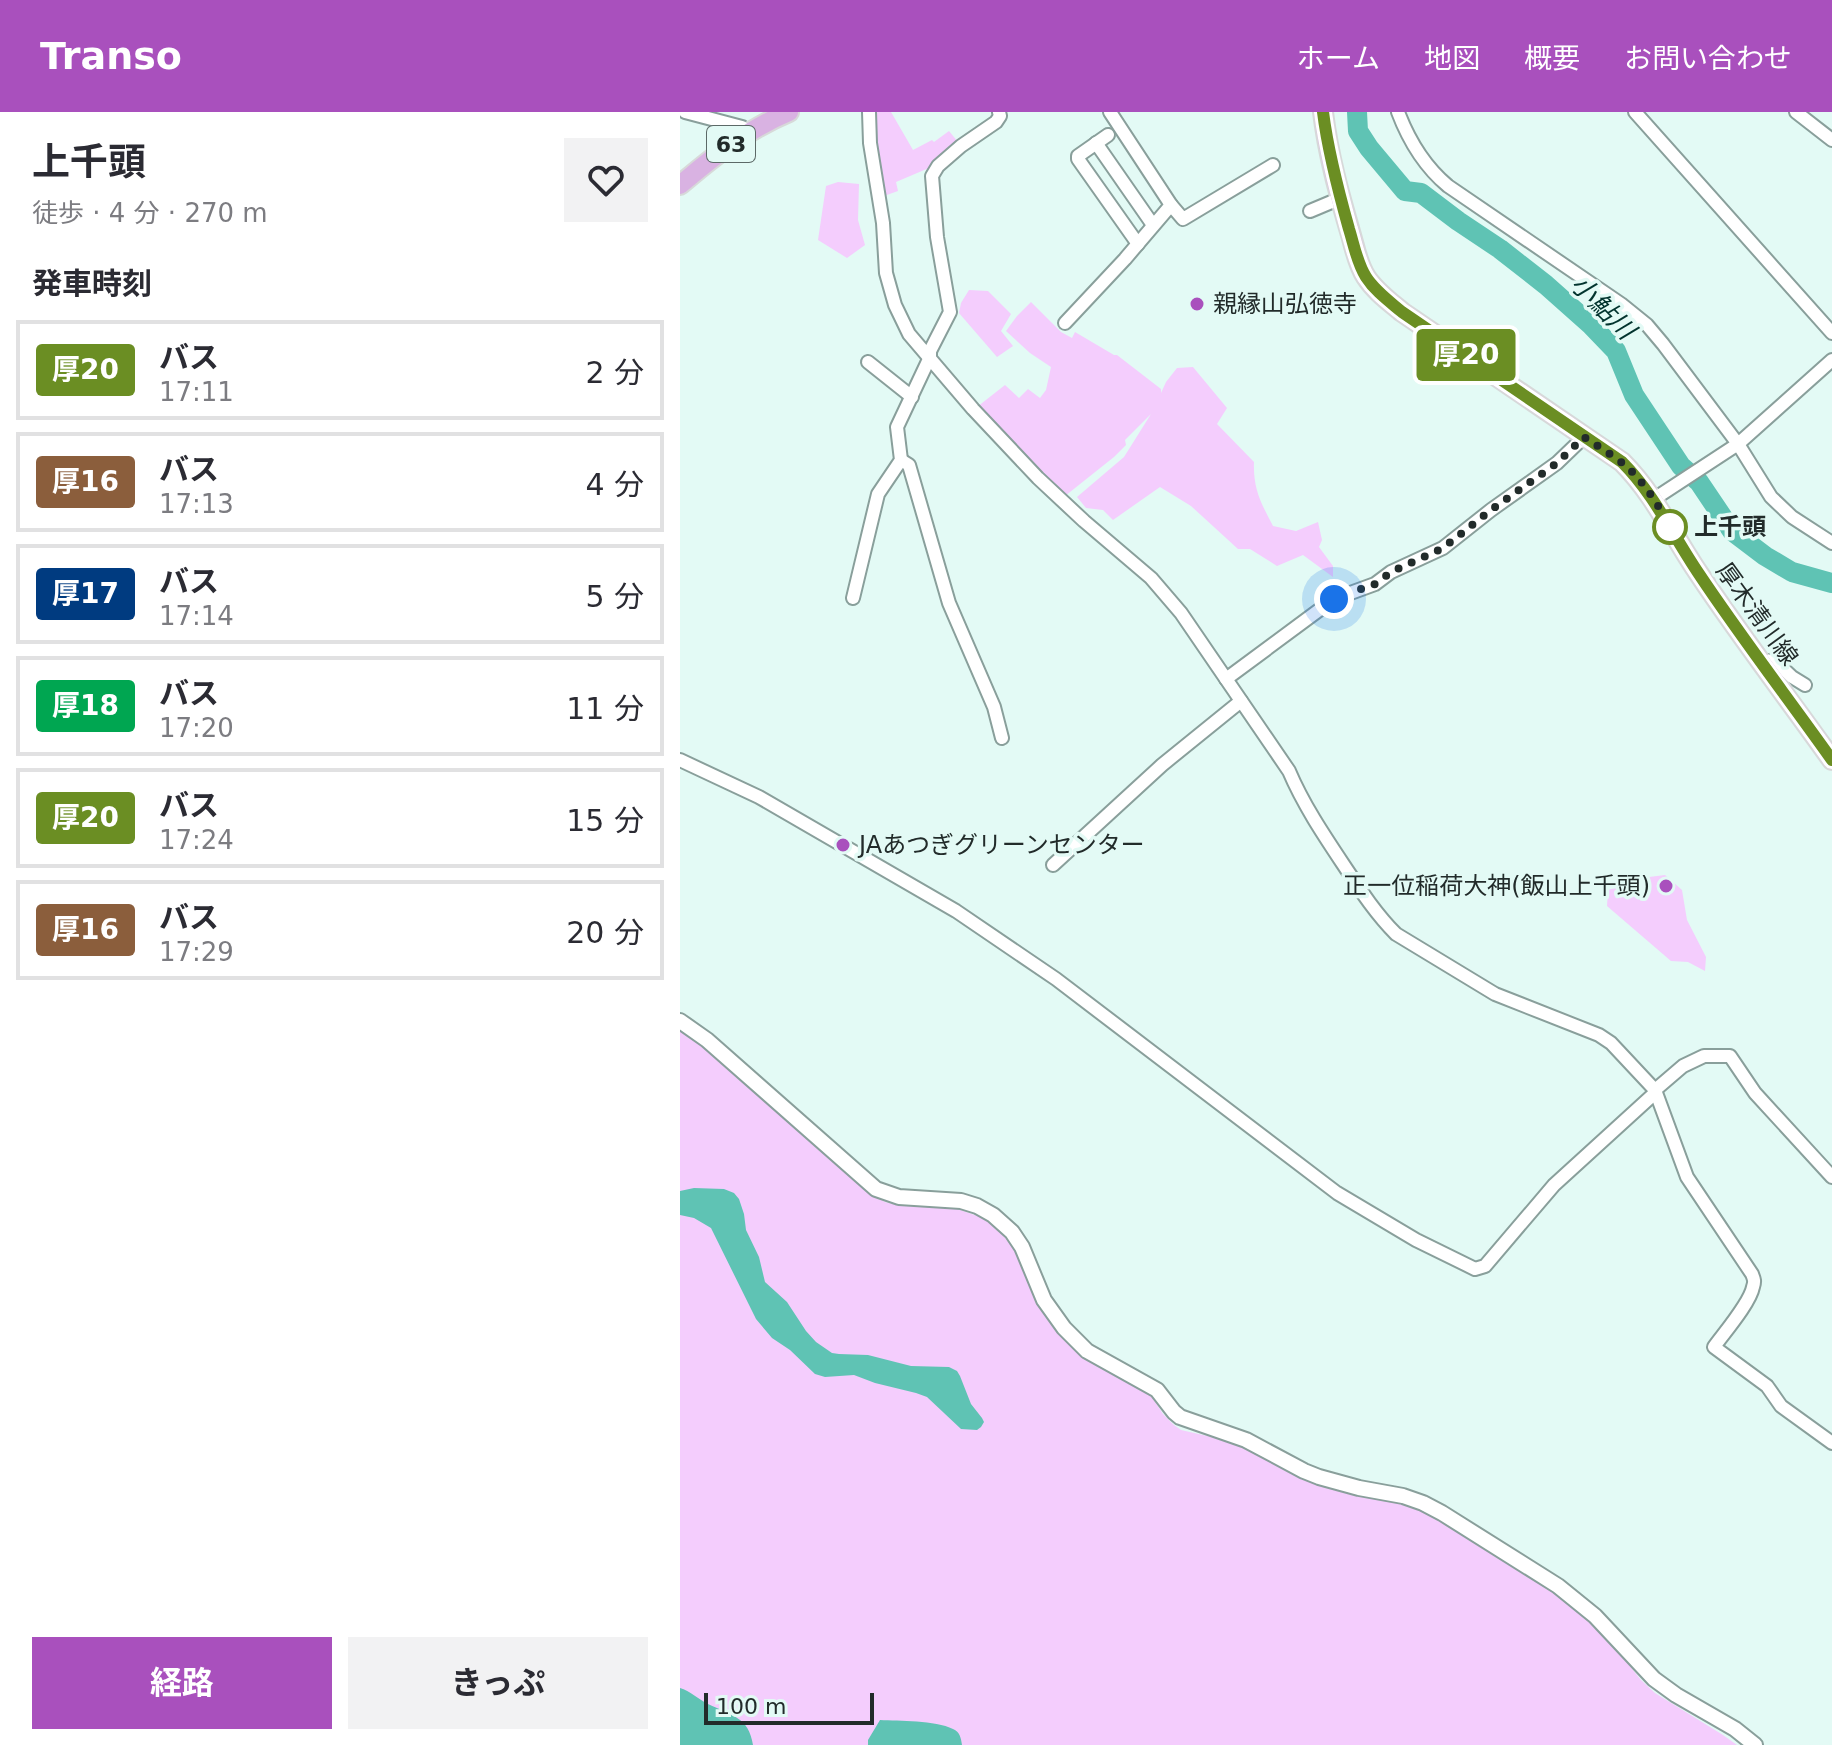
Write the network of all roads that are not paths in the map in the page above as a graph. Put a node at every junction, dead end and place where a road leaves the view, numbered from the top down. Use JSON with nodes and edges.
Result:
{"nodes":[{"id":1,"x":685,"y":112,"type":"edge"},
{"id":2,"x":789,"y":112,"type":"edge"},
{"id":3,"x":869,"y":112,"type":"edge"},
{"id":4,"x":999,"y":112,"type":"edge"},
{"id":5,"x":1110,"y":112,"type":"edge"},
{"id":6,"x":1323,"y":112,"type":"edge"},
{"id":7,"x":1398,"y":112,"type":"edge"},
{"id":8,"x":1635,"y":112,"type":"edge"},
{"id":9,"x":1796,"y":112,"type":"edge"},
{"id":10,"x":748,"y":132,"type":"junction"},
{"id":11,"x":1108,"y":135,"type":"dead end"},
{"id":12,"x":1832,"y":140,"type":"edge"},
{"id":13,"x":1096,"y":143,"type":"junction"},
{"id":14,"x":1273,"y":165,"type":"dead end"},
{"id":15,"x":680,"y":185,"type":"edge"},
{"id":16,"x":1341,"y":198,"type":"junction"},
{"id":17,"x":1171,"y":205,"type":"junction"},
{"id":18,"x":1310,"y":211,"type":"dead end"},
{"id":19,"x":1153,"y":225,"type":"junction"},
{"id":20,"x":1138,"y":244,"type":"junction"},
{"id":21,"x":1065,"y":323,"type":"dead end"},
{"id":22,"x":1832,"y":333,"type":"edge"},
{"id":23,"x":930,"y":357,"type":"junction"},
{"id":24,"x":1832,"y":360,"type":"edge"},
{"id":25,"x":868,"y":362,"type":"dead end"},
{"id":26,"x":912,"y":397,"type":"junction"},
{"id":27,"x":1584,"y":437,"type":"junction"},
{"id":28,"x":1736,"y":446,"type":"junction"},
{"id":29,"x":901,"y":460,"type":"junction"},
{"id":30,"x":1659,"y":495,"type":"junction"},
{"id":31,"x":1832,"y":543,"type":"edge"},
{"id":32,"x":853,"y":598,"type":"dead end"},
{"id":33,"x":1763,"y":662,"type":"junction"},
{"id":34,"x":1226,"y":679,"type":"junction"},
{"id":35,"x":1803,"y":682,"type":"dead end"},
{"id":36,"x":1241,"y":701,"type":"junction"},
{"id":37,"x":1002,"y":738,"type":"dead end"},
{"id":38,"x":680,"y":760,"type":"edge"},
{"id":39,"x":1832,"y":760,"type":"edge"},
{"id":40,"x":1053,"y":865,"type":"dead end"},
{"id":41,"x":680,"y":1021,"type":"edge"},
{"id":42,"x":1655,"y":1092,"type":"junction"},
{"id":43,"x":1832,"y":1177,"type":"edge"},
{"id":44,"x":1832,"y":1443,"type":"edge"},
{"id":45,"x":1755,"y":1745,"type":"edge"}],
"edges":[{"from":1,"to":10,"type":"street"},
{"from":2,"to":10,"type":"main road","number":"63"},
{"from":3,"to":23,"type":"street"},
{"from":4,"to":23,"type":"street"},
{"from":5,"to":17,"type":"street"},
{"from":6,"to":16,"type":"main road","name":"厚木清川線"},
{"from":7,"to":28,"type":"street"},
{"from":8,"to":22,"type":"street"},
{"from":9,"to":12,"type":"street"},
{"from":10,"to":15,"type":"main road","number":"63"},
{"from":11,"to":13,"type":"street"},
{"from":13,"to":19,"type":"street"},
{"from":13,"to":20,"type":"street"},
{"from":14,"to":17,"type":"street"},
{"from":16,"to":18,"type":"street"},
{"from":16,"to":27,"type":"main road","name":"厚木清川線"},
{"from":17,"to":19,"type":"street"},
{"from":19,"to":20,"type":"street"},
{"from":20,"to":21,"type":"street"},
{"from":23,"to":26,"type":"street"},
{"from":23,"to":34,"type":"street"},
{"from":24,"to":28,"type":"street"},
{"from":25,"to":26,"type":"street"},
{"from":26,"to":29,"type":"street"},
{"from":27,"to":30,"type":"main road","name":"厚木清川線"},
{"from":27,"to":34,"type":"street"},
{"from":28,"to":30,"type":"street"},
{"from":28,"to":31,"type":"street"},
{"from":29,"to":32,"type":"street"},
{"from":29,"to":37,"type":"street"},
{"from":30,"to":33,"type":"main road","name":"厚木清川線"},
{"from":33,"to":35,"type":"street"},
{"from":33,"to":39,"type":"main road","name":"厚木清川線"},
{"from":34,"to":36,"type":"street"},
{"from":36,"to":40,"type":"street"},
{"from":36,"to":42,"type":"street"},
{"from":38,"to":42,"type":"street"},
{"from":41,"to":45,"type":"street"},
{"from":42,"to":43,"type":"street"},
{"from":42,"to":44,"type":"street"}]}
